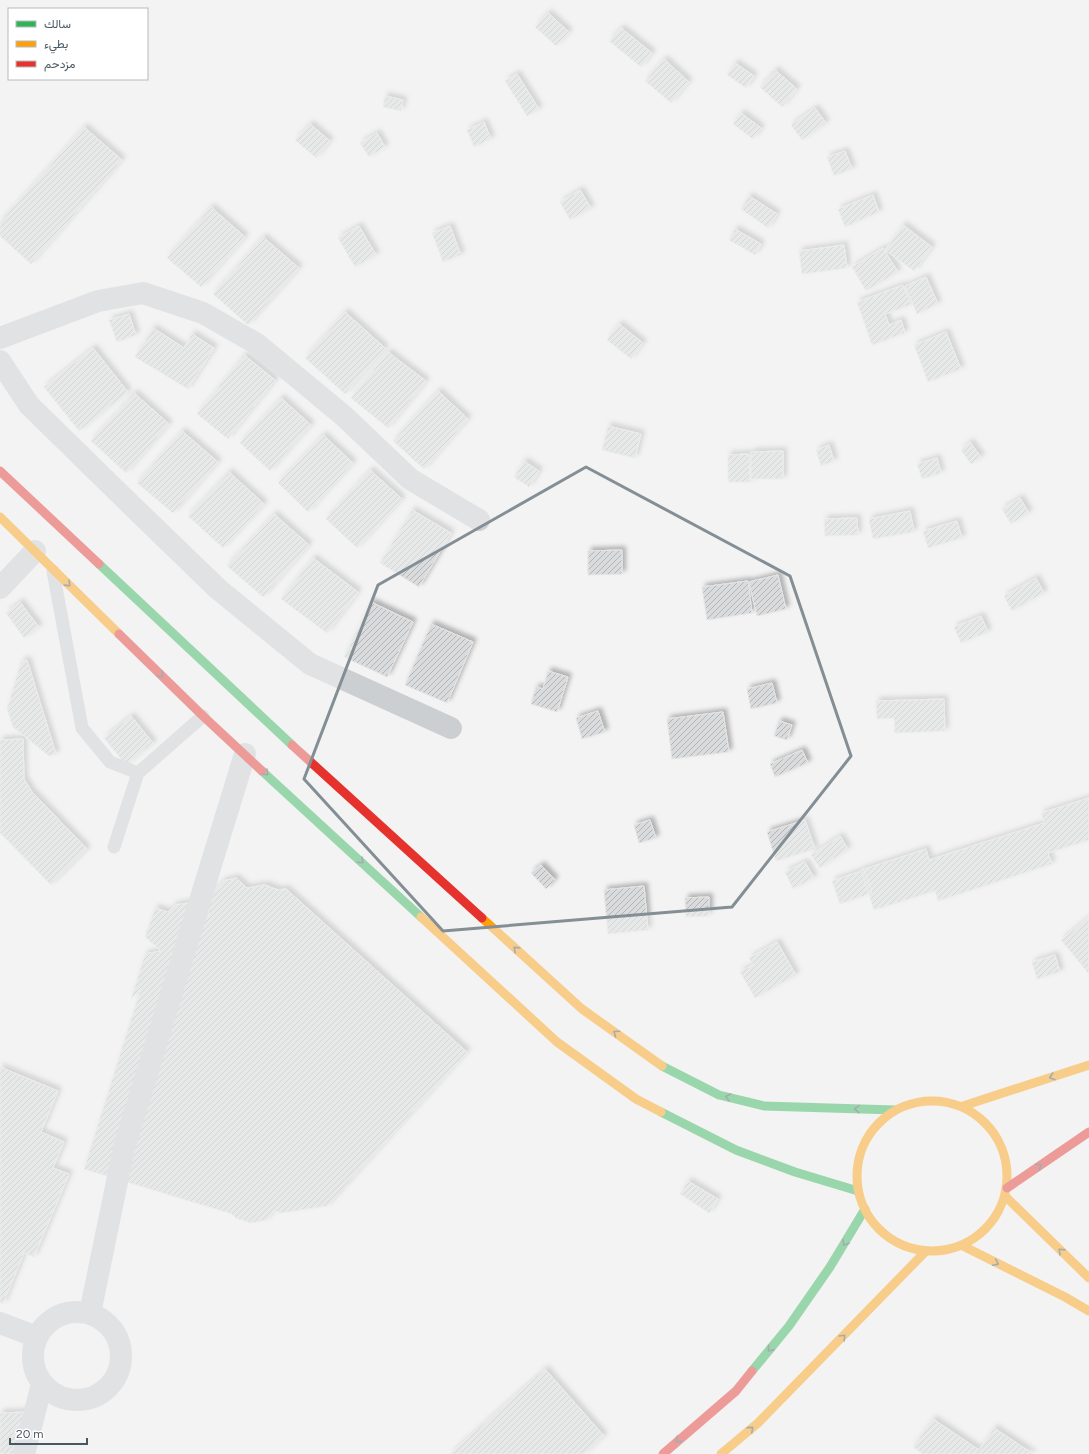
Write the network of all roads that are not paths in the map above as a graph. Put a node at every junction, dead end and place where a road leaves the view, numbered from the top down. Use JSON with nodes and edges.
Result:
{"nodes":[{"id":1,"x":0,"y":338,"type":"edge"},
{"id":2,"x":0,"y":361,"type":"edge"},
{"id":3,"x":0,"y":471,"type":"edge"},
{"id":4,"x":0,"y":517,"type":"edge"},
{"id":5,"x":479,"y":520,"type":"dead end"},
{"id":6,"x":35,"y":551,"type":"junction"},
{"id":7,"x":52,"y":569,"type":"junction"},
{"id":8,"x":0,"y":588,"type":"edge"},
{"id":9,"x":203,"y":716,"type":"junction"},
{"id":10,"x":451,"y":728,"type":"dead end"},
{"id":11,"x":245,"y":754,"type":"junction"},
{"id":12,"x":138,"y":773,"type":"junction"},
{"id":13,"x":114,"y":847,"type":"dead end"},
{"id":14,"x":1089,"y":1065,"type":"edge"},
{"id":15,"x":963,"y":1106,"type":"junction"},
{"id":16,"x":896,"y":1110,"type":"junction"},
{"id":17,"x":1089,"y":1132,"type":"edge"},
{"id":18,"x":858,"y":1191,"type":"junction"},
{"id":19,"x":1006,"y":1192,"type":"junction"},
{"id":20,"x":864,"y":1209,"type":"junction"},
{"id":21,"x":961,"y":1245,"type":"junction"},
{"id":22,"x":926,"y":1251,"type":"junction"},
{"id":23,"x":1089,"y":1278,"type":"edge"},
{"id":24,"x":1089,"y":1311,"type":"edge"},
{"id":25,"x":90,"y":1313,"type":"junction"},
{"id":26,"x":0,"y":1323,"type":"edge"},
{"id":27,"x":37,"y":1337,"type":"junction"},
{"id":28,"x":42,"y":1384,"type":"junction"},
{"id":29,"x":24,"y":1454,"type":"edge"},
{"id":30,"x":663,"y":1454,"type":"edge"},
{"id":31,"x":721,"y":1454,"type":"edge"}],
"edges":[{"from":1,"to":5,"type":"street"},
{"from":2,"to":10,"type":"street"},
{"from":16,"to":3,"type":"main road","one_way":true},
{"from":4,"to":6,"type":"main road"},
{"from":6,"to":7,"type":"main road"},
{"from":6,"to":8,"type":"street"},
{"from":7,"to":9,"type":"main road","one_way":true},
{"from":7,"to":12,"type":"lane"},
{"from":9,"to":11,"type":"main road"},
{"from":9,"to":12,"type":"lane"},
{"from":11,"to":18,"type":"main road","one_way":true},
{"from":11,"to":25,"type":"street"},
{"from":12,"to":13,"type":"lane"},
{"from":14,"to":15,"type":"main road","one_way":true},
{"from":15,"to":16,"type":"main road"},
{"from":15,"to":19,"type":"main road"},
{"from":16,"to":18,"type":"main road"},
{"from":19,"to":17,"type":"main road","one_way":true},
{"from":18,"to":20,"type":"main road"},
{"from":19,"to":21,"type":"main road"},
{"from":23,"to":19,"type":"main road","one_way":true},
{"from":20,"to":22,"type":"main road"},
{"from":20,"to":30,"type":"main road","one_way":true},
{"from":21,"to":22,"type":"main road"},
{"from":21,"to":24,"type":"main road","one_way":true},
{"from":31,"to":22,"type":"main road","one_way":true},
{"from":25,"to":27,"type":"street"},
{"from":25,"to":28,"type":"street"},
{"from":26,"to":27,"type":"street"},
{"from":27,"to":28,"type":"street"},
{"from":28,"to":29,"type":"street"}]}
